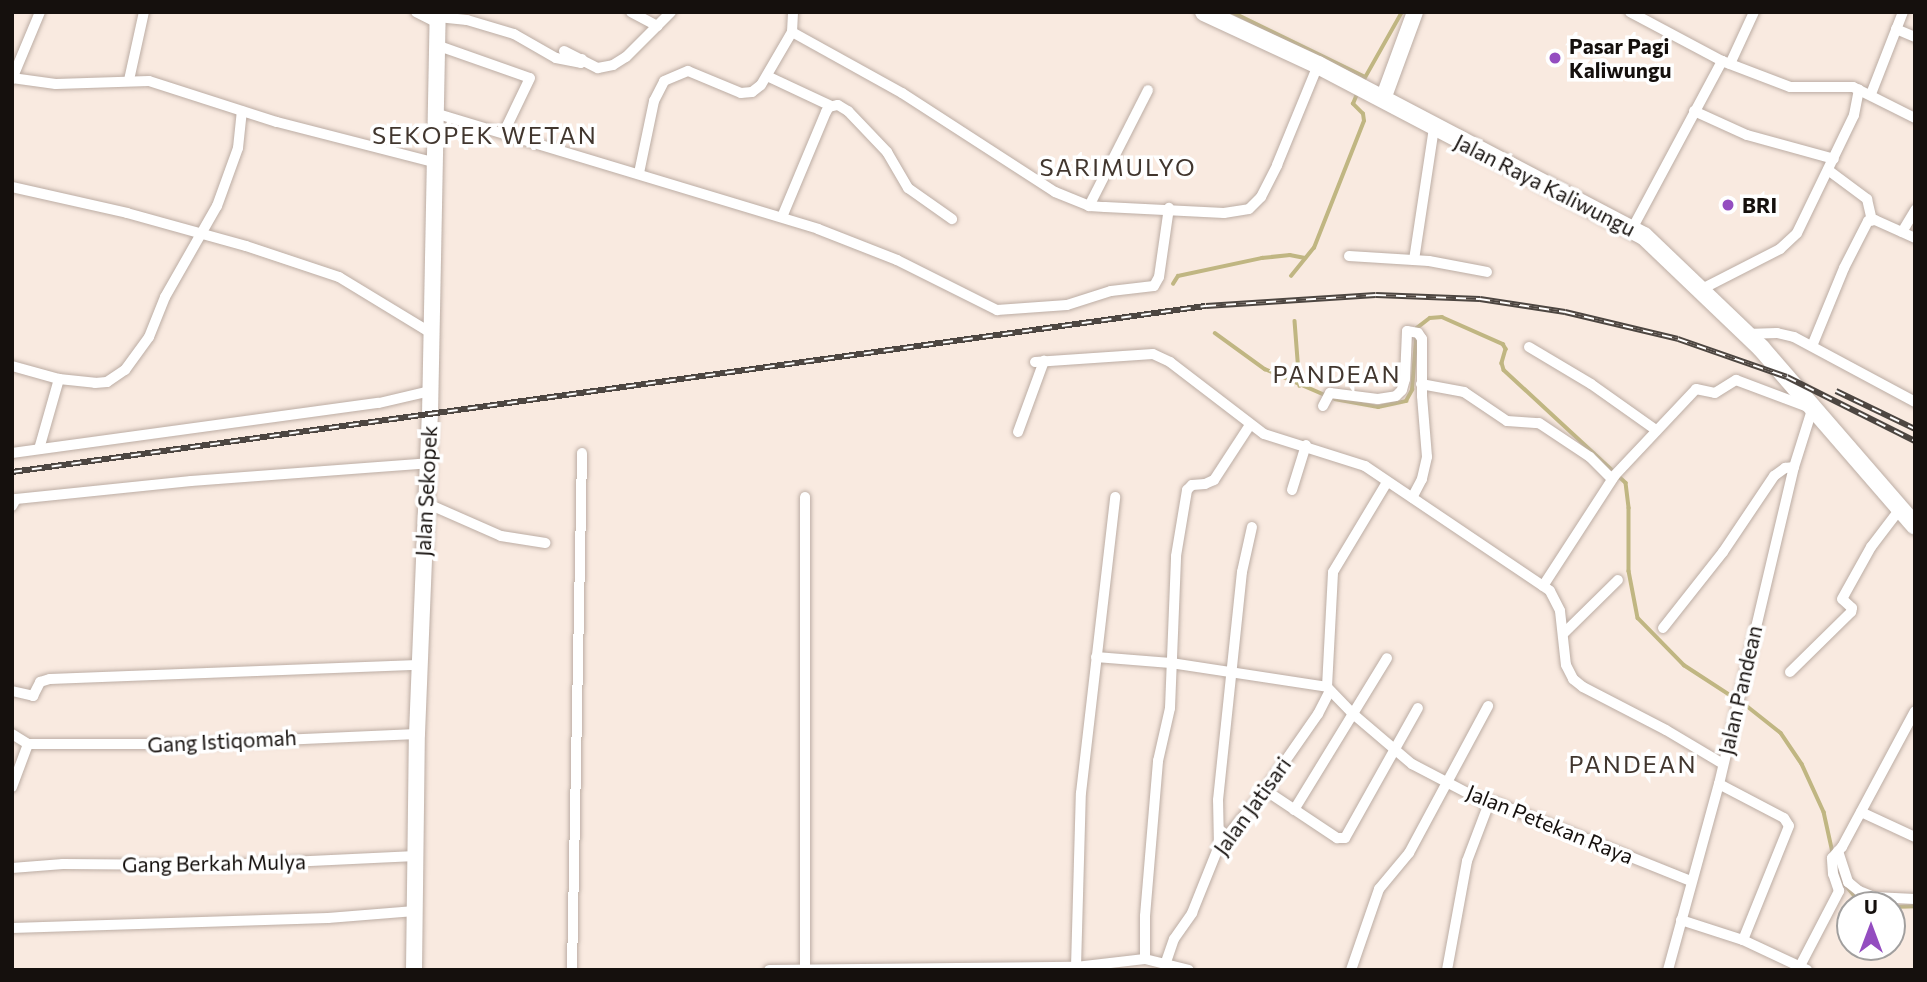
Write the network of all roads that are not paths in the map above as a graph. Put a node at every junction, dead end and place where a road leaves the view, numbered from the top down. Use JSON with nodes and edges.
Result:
{"nodes":[{"id":1,"x":40,"y":12,"type":"edge"},
{"id":2,"x":144,"y":12,"type":"edge"},
{"id":3,"x":416,"y":12,"type":"edge"},
{"id":4,"x":631,"y":12,"type":"edge"},
{"id":5,"x":671,"y":12,"type":"edge"},
{"id":6,"x":793,"y":12,"type":"edge"},
{"id":7,"x":1203,"y":12,"type":"edge"},
{"id":8,"x":1415,"y":12,"type":"edge"},
{"id":9,"x":1630,"y":12,"type":"edge"},
{"id":10,"x":1754,"y":12,"type":"edge"},
{"id":11,"x":1902,"y":13,"type":"edge"},
{"id":12,"x":1233,"y":18,"type":"edge"},
{"id":13,"x":438,"y":19,"type":"edge"},
{"id":14,"x":657,"y":26,"type":"junction"},
{"id":15,"x":1896,"y":29,"type":"junction"},
{"id":16,"x":792,"y":32,"type":"junction"},
{"id":17,"x":1915,"y":37,"type":"edge"},
{"id":18,"x":439,"y":46,"type":"junction"},
{"id":19,"x":564,"y":51,"type":"dead end"},
{"id":20,"x":582,"y":61,"type":"junction"},
{"id":21,"x":1726,"y":62,"type":"junction"},
{"id":22,"x":1318,"y":65,"type":"junction"},
{"id":23,"x":767,"y":76,"type":"junction"},
{"id":24,"x":12,"y":78,"type":"edge"},
{"id":25,"x":129,"y":80,"type":"junction"},
{"id":26,"x":1148,"y":90,"type":"dead end"},
{"id":27,"x":1864,"y":91,"type":"junction"},
{"id":28,"x":1370,"y":92,"type":"junction"},
{"id":29,"x":831,"y":106,"type":"junction"},
{"id":30,"x":242,"y":111,"type":"junction"},
{"id":31,"x":1694,"y":111,"type":"junction"},
{"id":32,"x":438,"y":114,"type":"junction"},
{"id":33,"x":1915,"y":118,"type":"edge"},
{"id":34,"x":1434,"y":128,"type":"junction"},
{"id":35,"x":504,"y":132,"type":"junction"},
{"id":36,"x":1834,"y":159,"type":"junction"},
{"id":37,"x":437,"y":163,"type":"junction"},
{"id":38,"x":1828,"y":170,"type":"junction"},
{"id":39,"x":639,"y":173,"type":"junction"},
{"id":40,"x":12,"y":187,"type":"edge"},
{"id":41,"x":1089,"y":205,"type":"junction"},
{"id":42,"x":1169,"y":208,"type":"junction"},
{"id":43,"x":1915,"y":210,"type":"edge"},
{"id":44,"x":782,"y":217,"type":"junction"},
{"id":45,"x":951,"y":219,"type":"dead end"},
{"id":46,"x":1872,"y":220,"type":"junction"},
{"id":47,"x":1632,"y":229,"type":"junction"},
{"id":48,"x":1902,"y":232,"type":"junction"},
{"id":49,"x":203,"y":234,"type":"junction"},
{"id":50,"x":1915,"y":239,"type":"edge"},
{"id":51,"x":1349,"y":256,"type":"dead end"},
{"id":52,"x":1414,"y":260,"type":"junction"},
{"id":53,"x":1487,"y":272,"type":"dead end"},
{"id":54,"x":1700,"y":290,"type":"junction"},
{"id":55,"x":431,"y":333,"type":"junction"},
{"id":56,"x":1746,"y":334,"type":"junction"},
{"id":57,"x":1812,"y":346,"type":"junction"},
{"id":58,"x":1529,"y":347,"type":"dead end"},
{"id":59,"x":12,"y":366,"type":"edge"},
{"id":60,"x":59,"y":379,"type":"junction"},
{"id":61,"x":1421,"y":384,"type":"junction"},
{"id":62,"x":430,"y":391,"type":"junction"},
{"id":63,"x":1325,"y":400,"type":"dead end"},
{"id":64,"x":1915,"y":402,"type":"edge"},
{"id":65,"x":1811,"y":409,"type":"junction"},
{"id":66,"x":1250,"y":425,"type":"junction"},
{"id":67,"x":1657,"y":430,"type":"junction"},
{"id":68,"x":1018,"y":432,"type":"dead end"},
{"id":69,"x":1306,"y":446,"type":"junction"},
{"id":70,"x":38,"y":449,"type":"junction"},
{"id":71,"x":12,"y":453,"type":"edge"},
{"id":72,"x":582,"y":453,"type":"dead end"},
{"id":73,"x":428,"y":463,"type":"junction"},
{"id":74,"x":1794,"y":467,"type":"junction"},
{"id":75,"x":1617,"y":474,"type":"junction"},
{"id":76,"x":1387,"y":482,"type":"junction"},
{"id":77,"x":1292,"y":490,"type":"dead end"},
{"id":78,"x":805,"y":497,"type":"dead end"},
{"id":79,"x":1115,"y":497,"type":"dead end"},
{"id":80,"x":1412,"y":498,"type":"junction"},
{"id":81,"x":13,"y":501,"type":"edge"},
{"id":82,"x":426,"y":503,"type":"junction"},
{"id":83,"x":1900,"y":509,"type":"junction"},
{"id":84,"x":1915,"y":526,"type":"edge"},
{"id":85,"x":1252,"y":527,"type":"dead end"},
{"id":86,"x":545,"y":543,"type":"dead end"},
{"id":87,"x":1618,"y":580,"type":"dead end"},
{"id":88,"x":1543,"y":586,"type":"junction"},
{"id":89,"x":1663,"y":628,"type":"dead end"},
{"id":90,"x":1563,"y":634,"type":"junction"},
{"id":91,"x":1096,"y":657,"type":"junction"},
{"id":92,"x":1387,"y":658,"type":"dead end"},
{"id":93,"x":1171,"y":663,"type":"junction"},
{"id":94,"x":418,"y":665,"type":"junction"},
{"id":95,"x":1232,"y":671,"type":"junction"},
{"id":96,"x":1790,"y":672,"type":"dead end"},
{"id":97,"x":1328,"y":689,"type":"junction"},
{"id":98,"x":12,"y":691,"type":"edge"},
{"id":99,"x":1488,"y":706,"type":"dead end"},
{"id":100,"x":1418,"y":708,"type":"dead end"},
{"id":101,"x":1915,"y":711,"type":"edge"},
{"id":102,"x":1352,"y":713,"type":"junction"},
{"id":103,"x":12,"y":734,"type":"edge"},
{"id":104,"x":416,"y":734,"type":"junction"},
{"id":105,"x":28,"y":744,"type":"junction"},
{"id":106,"x":1396,"y":749,"type":"junction"},
{"id":107,"x":1723,"y":764,"type":"junction"},
{"id":108,"x":1446,"y":781,"type":"junction"},
{"id":109,"x":1719,"y":784,"type":"junction"},
{"id":110,"x":12,"y":786,"type":"edge"},
{"id":111,"x":1265,"y":790,"type":"junction"},
{"id":112,"x":1489,"y":803,"type":"junction"},
{"id":113,"x":1294,"y":810,"type":"junction"},
{"id":114,"x":1861,"y":812,"type":"junction"},
{"id":115,"x":1915,"y":837,"type":"edge"},
{"id":116,"x":1219,"y":846,"type":"junction"},
{"id":117,"x":1835,"y":854,"type":"junction"},
{"id":118,"x":411,"y":856,"type":"junction"},
{"id":119,"x":12,"y":868,"type":"edge"},
{"id":120,"x":1691,"y":881,"type":"junction"},
{"id":121,"x":1915,"y":899,"type":"edge"},
{"id":122,"x":415,"y":911,"type":"junction"},
{"id":123,"x":1681,"y":920,"type":"junction"},
{"id":124,"x":12,"y":928,"type":"edge"},
{"id":125,"x":1743,"y":940,"type":"junction"},
{"id":126,"x":1145,"y":959,"type":"junction"},
{"id":127,"x":1166,"y":962,"type":"junction"},
{"id":128,"x":1124,"y":966,"type":"edge"},
{"id":129,"x":805,"y":968,"type":"edge"},
{"id":130,"x":1069,"y":968,"type":"edge"},
{"id":131,"x":1803,"y":968,"type":"edge"},
{"id":132,"x":414,"y":970,"type":"edge"},
{"id":133,"x":572,"y":970,"type":"edge"},
{"id":134,"x":769,"y":970,"type":"edge"},
{"id":135,"x":1189,"y":970,"type":"edge"},
{"id":136,"x":1351,"y":970,"type":"edge"},
{"id":137,"x":1447,"y":970,"type":"edge"},
{"id":138,"x":1668,"y":970,"type":"edge"}],
"edges":[{"from":1,"to":24,"type":"street"},
{"from":2,"to":25,"type":"street"},
{"from":3,"to":13,"type":"street"},
{"from":4,"to":14,"type":"street"},
{"from":5,"to":14,"type":"street"},
{"from":6,"to":16,"type":"street"},
{"from":7,"to":12,"type":"main road","name":"Jalan Raya Kaliwungu"},
{"from":8,"to":28,"type":"street"},
{"from":9,"to":21,"type":"street"},
{"from":10,"to":21,"type":"street"},
{"from":11,"to":15,"type":"street"},
{"from":12,"to":22,"type":"main road","name":"Jalan Raya Kaliwungu"},
{"from":13,"to":18,"type":"street","name":"Jalan Sekopek"},
{"from":13,"to":20,"type":"street"},
{"from":14,"to":20,"type":"street"},
{"from":15,"to":17,"type":"street"},
{"from":15,"to":27,"type":"street"},
{"from":16,"to":23,"type":"street"},
{"from":16,"to":41,"type":"street"},
{"from":18,"to":32,"type":"street","name":"Jalan Sekopek"},
{"from":18,"to":35,"type":"street"},
{"from":19,"to":20,"type":"street"},
{"from":21,"to":27,"type":"street"},
{"from":21,"to":31,"type":"street"},
{"from":22,"to":28,"type":"main road","name":"Jalan Raya Kaliwungu"},
{"from":22,"to":42,"type":"street"},
{"from":23,"to":29,"type":"street"},
{"from":23,"to":39,"type":"street"},
{"from":24,"to":25,"type":"street"},
{"from":25,"to":30,"type":"street"},
{"from":26,"to":41,"type":"street"},
{"from":27,"to":33,"type":"street"},
{"from":27,"to":36,"type":"street"},
{"from":28,"to":34,"type":"main road","name":"Jalan Raya Kaliwungu"},
{"from":29,"to":44,"type":"street"},
{"from":29,"to":45,"type":"street"},
{"from":30,"to":37,"type":"street"},
{"from":30,"to":49,"type":"street"},
{"from":31,"to":36,"type":"street"},
{"from":31,"to":47,"type":"street"},
{"from":32,"to":35,"type":"street"},
{"from":32,"to":37,"type":"street","name":"Jalan Sekopek"},
{"from":34,"to":47,"type":"main road","name":"Jalan Raya Kaliwungu"},
{"from":34,"to":52,"type":"street"},
{"from":35,"to":39,"type":"street"},
{"from":36,"to":38,"type":"street"},
{"from":37,"to":55,"type":"street","name":"Jalan Sekopek"},
{"from":38,"to":46,"type":"street"},
{"from":38,"to":54,"type":"street"},
{"from":39,"to":44,"type":"street"},
{"from":40,"to":49,"type":"street"},
{"from":41,"to":42,"type":"street"},
{"from":42,"to":44,"type":"street"},
{"from":43,"to":48,"type":"street"},
{"from":46,"to":48,"type":"street"},
{"from":46,"to":57,"type":"street"},
{"from":47,"to":54,"type":"main road","name":"Jalan Raya Kaliwungu"},
{"from":48,"to":50,"type":"street"},
{"from":49,"to":55,"type":"street"},
{"from":49,"to":60,"type":"street"},
{"from":51,"to":52,"type":"street"},
{"from":52,"to":53,"type":"street"},
{"from":54,"to":56,"type":"main road","name":"Jalan Raya Kaliwungu"},
{"from":55,"to":62,"type":"street","name":"Jalan Sekopek"},
{"from":56,"to":57,"type":"street"},
{"from":56,"to":65,"type":"main road","name":"Jalan Raya Kaliwungu"},
{"from":57,"to":64,"type":"street"},
{"from":58,"to":67,"type":"street"},
{"from":59,"to":60,"type":"street"},
{"from":60,"to":70,"type":"street"},
{"from":61,"to":63,"type":"street"},
{"from":61,"to":75,"type":"street"},
{"from":61,"to":80,"type":"street"},
{"from":62,"to":70,"type":"street"},
{"from":62,"to":73,"type":"street","name":"Jalan Sekopek"},
{"from":65,"to":67,"type":"street"},
{"from":65,"to":74,"type":"street","name":"Jalan Pandean"},
{"from":65,"to":83,"type":"main road","name":"Jalan Raya Kaliwungu"},
{"from":66,"to":68,"type":"street"},
{"from":66,"to":69,"type":"street"},
{"from":66,"to":93,"type":"street"},
{"from":67,"to":75,"type":"street"},
{"from":69,"to":76,"type":"street"},
{"from":69,"to":77,"type":"street"},
{"from":70,"to":71,"type":"street"},
{"from":72,"to":133,"type":"street"},
{"from":73,"to":81,"type":"street"},
{"from":73,"to":82,"type":"street","name":"Jalan Sekopek"},
{"from":74,"to":89,"type":"street"},
{"from":74,"to":107,"type":"street","name":"Jalan Pandean"},
{"from":75,"to":88,"type":"street"},
{"from":76,"to":80,"type":"street"},
{"from":76,"to":97,"type":"street"},
{"from":78,"to":129,"type":"street"},
{"from":79,"to":91,"type":"street"},
{"from":80,"to":88,"type":"street"},
{"from":82,"to":86,"type":"street"},
{"from":82,"to":94,"type":"street","name":"Jalan Sekopek"},
{"from":83,"to":84,"type":"main road","name":"Jalan Raya Kaliwungu"},
{"from":83,"to":96,"type":"street"},
{"from":85,"to":95,"type":"street"},
{"from":87,"to":90,"type":"street"},
{"from":88,"to":90,"type":"street"},
{"from":90,"to":107,"type":"street"},
{"from":91,"to":93,"type":"street"},
{"from":91,"to":130,"type":"street"},
{"from":92,"to":102,"type":"street"},
{"from":93,"to":95,"type":"street"},
{"from":93,"to":126,"type":"street"},
{"from":94,"to":98,"type":"street"},
{"from":94,"to":104,"type":"street","name":"Jalan Sekopek"},
{"from":95,"to":97,"type":"street"},
{"from":95,"to":116,"type":"street"},
{"from":97,"to":102,"type":"street","name":"Jalan Petekan Raya"},
{"from":97,"to":111,"type":"street","name":"Jalan Jatisari"},
{"from":99,"to":108,"type":"street"},
{"from":100,"to":106,"type":"street"},
{"from":101,"to":114,"type":"street"},
{"from":102,"to":106,"type":"street","name":"Jalan Petekan Raya"},
{"from":102,"to":113,"type":"street"},
{"from":103,"to":105,"type":"street"},
{"from":104,"to":105,"type":"street","name":"Gang Istiqomah"},
{"from":104,"to":118,"type":"street","name":"Jalan Sekopek"},
{"from":105,"to":110,"type":"street"},
{"from":106,"to":108,"type":"street","name":"Jalan Petekan Raya"},
{"from":106,"to":113,"type":"street"},
{"from":107,"to":109,"type":"street","name":"Jalan Pandean"},
{"from":108,"to":112,"type":"street","name":"Jalan Petekan Raya"},
{"from":108,"to":136,"type":"street"},
{"from":109,"to":120,"type":"street","name":"Jalan Pandean"},
{"from":109,"to":125,"type":"street"},
{"from":111,"to":113,"type":"street"},
{"from":111,"to":116,"type":"street","name":"Jalan Jatisari"},
{"from":112,"to":120,"type":"street","name":"Jalan Petekan Raya"},
{"from":112,"to":137,"type":"street"},
{"from":114,"to":115,"type":"street"},
{"from":114,"to":117,"type":"street"},
{"from":116,"to":127,"type":"street","name":"Jalan Jatisari"},
{"from":117,"to":121,"type":"street"},
{"from":117,"to":131,"type":"street"},
{"from":118,"to":119,"type":"street","name":"Gang Berkah Mulya"},
{"from":118,"to":122,"type":"street","name":"Jalan Sekopek"},
{"from":120,"to":123,"type":"street","name":"Jalan Pandean"},
{"from":122,"to":124,"type":"street"},
{"from":122,"to":132,"type":"street","name":"Jalan Sekopek"},
{"from":123,"to":125,"type":"street"},
{"from":123,"to":138,"type":"street","name":"Jalan Pandean"},
{"from":125,"to":131,"type":"street"},
{"from":126,"to":127,"type":"street"},
{"from":126,"to":128,"type":"street"},
{"from":127,"to":135,"type":"street"},
{"from":128,"to":130,"type":"street"},
{"from":129,"to":130,"type":"street"},
{"from":129,"to":134,"type":"street"}]}
